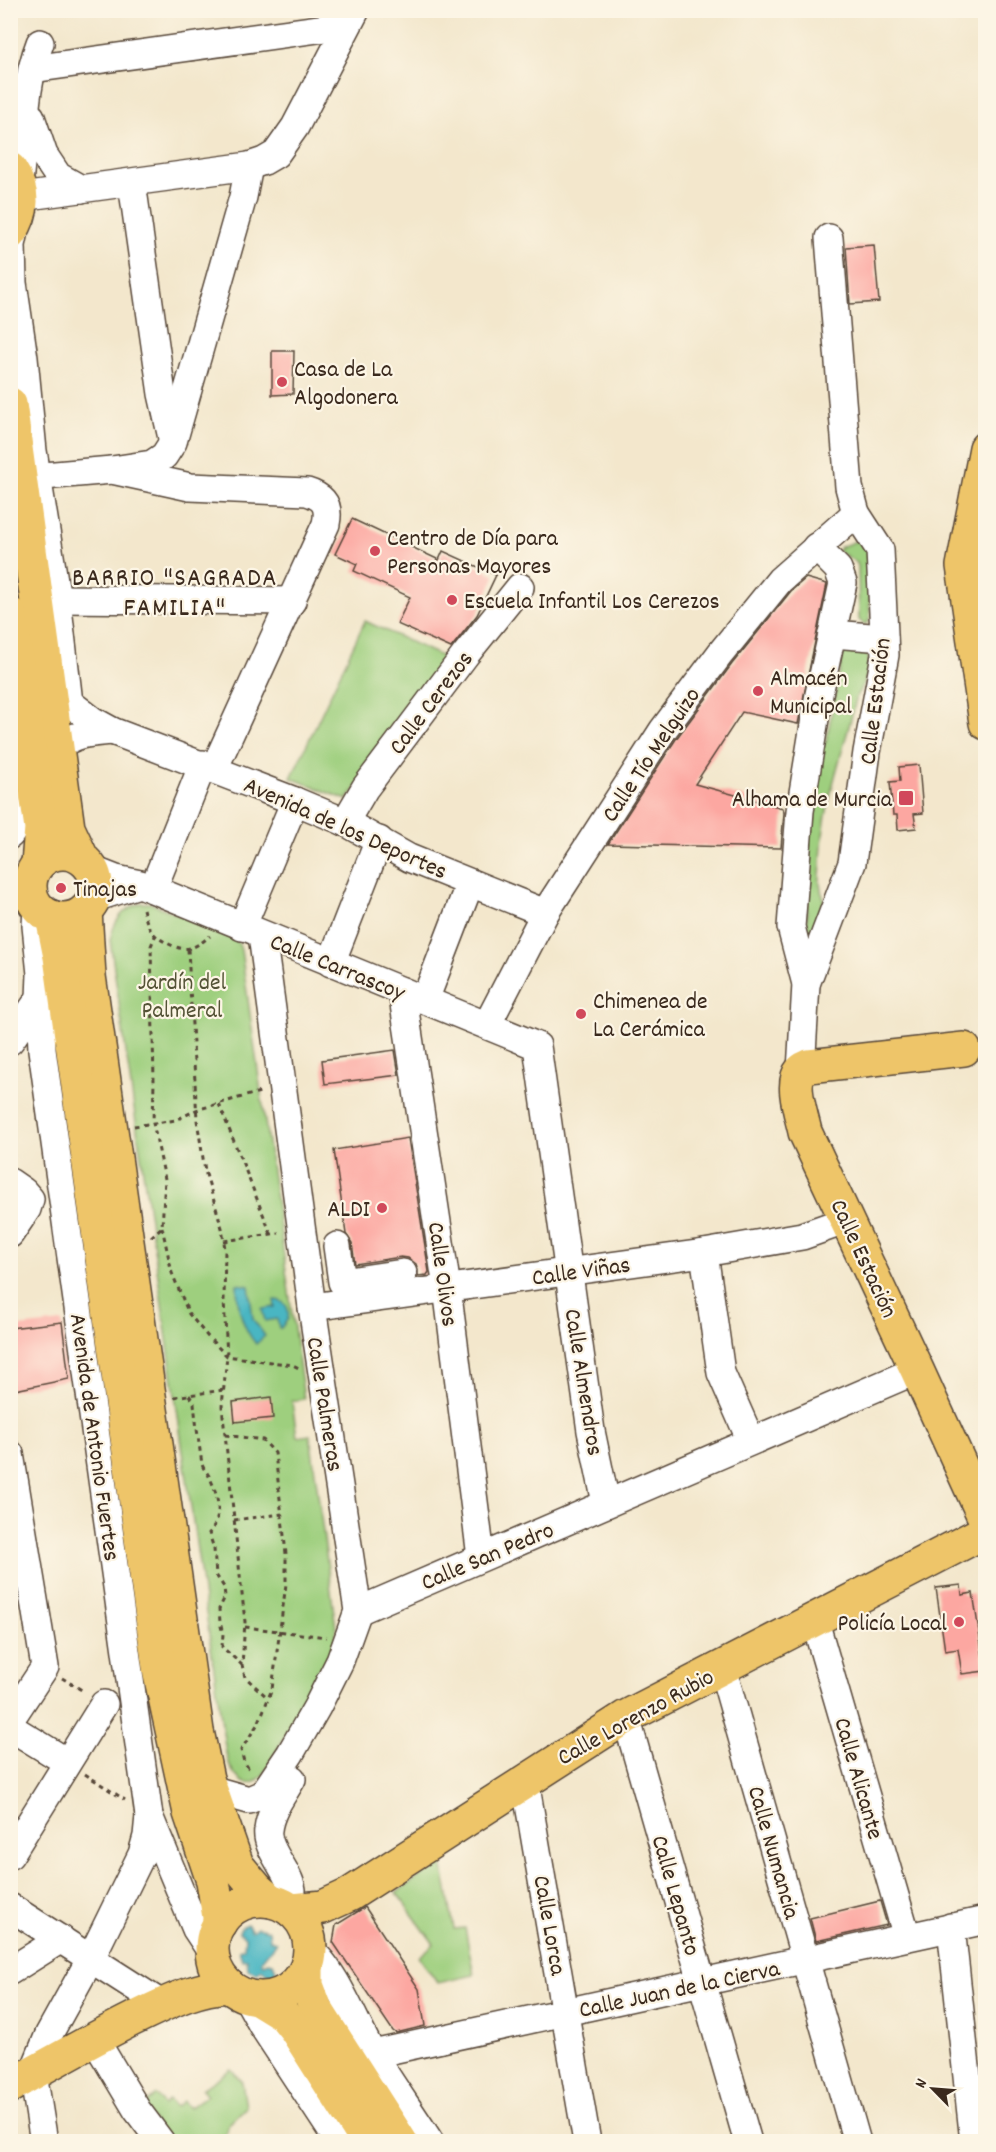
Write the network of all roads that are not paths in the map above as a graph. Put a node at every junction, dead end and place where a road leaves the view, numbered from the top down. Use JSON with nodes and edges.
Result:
{"nodes":[{"id":1,"x":352,"y":18,"type":"edge"},
{"id":2,"x":40,"y":43,"type":"dead end"},
{"id":3,"x":32,"y":69,"type":"junction"},
{"id":4,"x":26,"y":104,"type":"junction"},
{"id":5,"x":10,"y":137,"type":"edge"},
{"id":6,"x":249,"y":166,"type":"junction"},
{"id":7,"x":132,"y":183,"type":"junction"},
{"id":8,"x":81,"y":189,"type":"junction"},
{"id":9,"x":16,"y":201,"type":"edge"},
{"id":10,"x":829,"y":238,"type":"dead end"},
{"id":11,"x":10,"y":404,"type":"edge"},
{"id":12,"x":173,"y":442,"type":"junction"},
{"id":13,"x":986,"y":448,"type":"edge"},
{"id":14,"x":112,"y":470,"type":"junction"},
{"id":15,"x":29,"y":477,"type":"junction"},
{"id":16,"x":856,"y":513,"type":"junction"},
{"id":17,"x":816,"y":547,"type":"junction"},
{"id":18,"x":520,"y":587,"type":"dead end"},
{"id":19,"x":57,"y":599,"type":"junction"},
{"id":20,"x":292,"y":601,"type":"junction"},
{"id":21,"x":10,"y":614,"type":"edge"},
{"id":22,"x":832,"y":634,"type":"junction"},
{"id":23,"x":884,"y":638,"type":"junction"},
{"id":24,"x":59,"y":695,"type":"junction"},
{"id":25,"x":986,"y":723,"type":"edge"},
{"id":26,"x":112,"y":730,"type":"junction"},
{"id":27,"x":10,"y":733,"type":"edge"},
{"id":28,"x":58,"y":747,"type":"junction"},
{"id":29,"x":208,"y":766,"type":"junction"},
{"id":30,"x":295,"y":801,"type":"junction"},
{"id":31,"x":345,"y":822,"type":"junction"},
{"id":32,"x":15,"y":828,"type":"edge"},
{"id":33,"x":378,"y":840,"type":"junction"},
{"id":34,"x":470,"y":883,"type":"junction"},
{"id":35,"x":88,"y":884,"type":"junction"},
{"id":36,"x":147,"y":886,"type":"junction"},
{"id":37,"x":31,"y":890,"type":"edge"},
{"id":38,"x":544,"y":913,"type":"junction"},
{"id":39,"x":243,"y":927,"type":"junction"},
{"id":40,"x":331,"y":963,"type":"junction"},
{"id":41,"x":806,"y":984,"type":"junction"},
{"id":42,"x":414,"y":996,"type":"junction"},
{"id":43,"x":40,"y":998,"type":"junction"},
{"id":44,"x":487,"y":1025,"type":"junction"},
{"id":45,"x":10,"y":1041,"type":"edge"},
{"id":46,"x":537,"y":1046,"type":"joint"},
{"id":47,"x":964,"y":1049,"type":"dead end"},
{"id":48,"x":801,"y":1071,"type":"junction"},
{"id":49,"x":20,"y":1191,"type":"edge"},
{"id":50,"x":847,"y":1220,"type":"junction"},
{"id":51,"x":10,"y":1234,"type":"edge"},
{"id":52,"x":337,"y":1246,"type":"dead end"},
{"id":53,"x":704,"y":1253,"type":"junction"},
{"id":54,"x":569,"y":1271,"type":"junction"},
{"id":55,"x":403,"y":1273,"type":"dead end"},
{"id":56,"x":447,"y":1288,"type":"junction"},
{"id":57,"x":312,"y":1307,"type":"junction"},
{"id":58,"x":917,"y":1370,"type":"junction"},
{"id":59,"x":751,"y":1441,"type":"junction"},
{"id":60,"x":10,"y":1454,"type":"edge"},
{"id":61,"x":606,"y":1503,"type":"junction"},
{"id":62,"x":986,"y":1521,"type":"edge"},
{"id":63,"x":986,"y":1531,"type":"edge"},
{"id":64,"x":19,"y":1556,"type":"edge"},
{"id":65,"x":481,"y":1557,"type":"junction"},
{"id":66,"x":10,"y":1587,"type":"edge"},
{"id":67,"x":358,"y":1611,"type":"junction"},
{"id":68,"x":814,"y":1618,"type":"junction"},
{"id":69,"x":722,"y":1667,"type":"junction"},
{"id":70,"x":104,"y":1704,"type":"road end"},
{"id":71,"x":626,"y":1717,"type":"junction"},
{"id":72,"x":10,"y":1720,"type":"edge"},
{"id":73,"x":10,"y":1727,"type":"edge"},
{"id":74,"x":67,"y":1762,"type":"junction"},
{"id":75,"x":525,"y":1780,"type":"junction"},
{"id":76,"x":210,"y":1789,"type":"junction"},
{"id":77,"x":149,"y":1815,"type":"junction"},
{"id":78,"x":10,"y":1855,"type":"edge"},
{"id":79,"x":349,"y":1895,"type":"junction"},
{"id":80,"x":285,"y":1907,"type":"junction"},
{"id":81,"x":10,"y":1908,"type":"edge"},
{"id":82,"x":986,"y":1920,"type":"edge"},
{"id":83,"x":951,"y":1928,"type":"junction"},
{"id":84,"x":907,"y":1937,"type":"junction"},
{"id":85,"x":216,"y":1938,"type":"junction"},
{"id":86,"x":61,"y":1939,"type":"junction"},
{"id":87,"x":91,"y":1958,"type":"junction"},
{"id":88,"x":309,"y":1959,"type":"junction"},
{"id":89,"x":806,"y":1960,"type":"junction"},
{"id":90,"x":10,"y":1971,"type":"edge"},
{"id":91,"x":703,"y":1982,"type":"junction"},
{"id":92,"x":244,"y":1993,"type":"junction"},
{"id":93,"x":170,"y":2001,"type":"junction"},
{"id":94,"x":566,"y":2012,"type":"junction"},
{"id":95,"x":94,"y":2038,"type":"junction"},
{"id":96,"x":373,"y":2054,"type":"junction"},
{"id":97,"x":22,"y":2079,"type":"edge"},
{"id":98,"x":44,"y":2142,"type":"edge"},
{"id":99,"x":161,"y":2142,"type":"edge"},
{"id":100,"x":339,"y":2142,"type":"edge"},
{"id":101,"x":367,"y":2142,"type":"edge"},
{"id":102,"x":401,"y":2142,"type":"edge"},
{"id":103,"x":430,"y":2142,"type":"edge"},
{"id":104,"x":587,"y":2142,"type":"edge"},
{"id":105,"x":748,"y":2142,"type":"edge"},
{"id":106,"x":857,"y":2142,"type":"edge"},
{"id":107,"x":974,"y":2142,"type":"edge"}],
"edges":[{"from":1,"to":3,"type":"street"},
{"from":1,"to":6,"type":"street"},
{"from":2,"to":3,"type":"street"},
{"from":3,"to":4,"type":"street"},
{"from":4,"to":5,"type":"street"},
{"from":4,"to":8,"type":"street"},
{"from":4,"to":9,"type":"street"},
{"from":6,"to":7,"type":"street"},
{"from":6,"to":12,"type":"street"},
{"from":7,"to":8,"type":"street"},
{"from":7,"to":12,"type":"street"},
{"from":8,"to":9,"type":"street"},
{"from":9,"to":15,"type":"street"},
{"from":10,"to":16,"type":"street","name":"Calle Estación"},
{"from":11,"to":15,"type":"main road"},
{"from":12,"to":14,"type":"street"},
{"from":13,"to":25,"type":"main road"},
{"from":14,"to":15,"type":"street"},
{"from":14,"to":20,"type":"street"},
{"from":15,"to":19,"type":"street"},
{"from":15,"to":24,"type":"main road"},
{"from":16,"to":17,"type":"street","name":"Calle Tío Melguizo"},
{"from":16,"to":23,"type":"street","name":"Calle Estación"},
{"from":17,"to":22,"type":"street","name":"Calle Estación"},
{"from":17,"to":38,"type":"street","name":"Calle Tío Melguizo"},
{"from":18,"to":31,"type":"street","name":"Calle Cerezos"},
{"from":19,"to":20,"type":"street"},
{"from":19,"to":24,"type":"street"},
{"from":20,"to":29,"type":"street"},
{"from":21,"to":37,"type":"main road","name":"Avenida de Antonio Fuertes"},
{"from":22,"to":23,"type":"street"},
{"from":22,"to":41,"type":"street","name":"Calle Estación"},
{"from":23,"to":41,"type":"street","name":"Calle Estación"},
{"from":24,"to":26,"type":"street","name":"Avenida de los Deportes"},
{"from":24,"to":28,"type":"main road"},
{"from":26,"to":28,"type":"street"},
{"from":26,"to":29,"type":"street","name":"Avenida de los Deportes"},
{"from":27,"to":32,"type":"street"},
{"from":28,"to":35,"type":"main road"},
{"from":29,"to":30,"type":"street","name":"Avenida de los Deportes"},
{"from":29,"to":36,"type":"street"},
{"from":30,"to":31,"type":"street","name":"Avenida de los Deportes"},
{"from":30,"to":39,"type":"street"},
{"from":31,"to":33,"type":"street","name":"Avenida de los Deportes"},
{"from":33,"to":34,"type":"street","name":"Avenida de los Deportes"},
{"from":33,"to":40,"type":"street"},
{"from":34,"to":38,"type":"street","name":"Avenida de los Deportes"},
{"from":34,"to":42,"type":"street"},
{"from":35,"to":36,"type":"street"},
{"from":35,"to":37,"type":"main road"},
{"from":35,"to":37,"type":"main road"},
{"from":35,"to":76,"type":"main road"},
{"from":36,"to":39,"type":"street","name":"Calle Carrascoy"},
{"from":37,"to":43,"type":"street","name":"Avenida de Antonio Fuertes"},
{"from":37,"to":85,"type":"main road","name":"Avenida de Antonio Fuertes"},
{"from":38,"to":44,"type":"street","name":"Calle Tío Melguizo"},
{"from":39,"to":40,"type":"street","name":"Calle Carrascoy"},
{"from":39,"to":57,"type":"street","name":"Calle Palmeras"},
{"from":40,"to":42,"type":"street","name":"Calle Carrascoy"},
{"from":41,"to":48,"type":"street","name":"Calle Estación"},
{"from":42,"to":44,"type":"street","name":"Calle Carrascoy"},
{"from":42,"to":56,"type":"street","name":"Calle Olivos"},
{"from":43,"to":45,"type":"street"},
{"from":43,"to":77,"type":"street","name":"Avenida de Antonio Fuertes"},
{"from":44,"to":46,"type":"street","name":"Calle Carrascoy"},
{"from":46,"to":54,"type":"street","name":"Calle Almendros"},
{"from":47,"to":48,"type":"main road"},
{"from":48,"to":50,"type":"main road","name":"Calle Estación"},
{"from":49,"to":51,"type":"street"},
{"from":50,"to":53,"type":"street","name":"Calle Viñas"},
{"from":50,"to":58,"type":"main road","name":"Calle Estación"},
{"from":52,"to":55,"type":"street"},
{"from":53,"to":54,"type":"street","name":"Calle Viñas"},
{"from":53,"to":59,"type":"street"},
{"from":54,"to":56,"type":"street","name":"Calle Viñas"},
{"from":54,"to":61,"type":"street","name":"Calle Almendros"},
{"from":56,"to":57,"type":"street","name":"Calle Viñas"},
{"from":56,"to":65,"type":"street","name":"Calle Olivos"},
{"from":57,"to":67,"type":"street","name":"Calle Palmeras"},
{"from":58,"to":59,"type":"street","name":"Calle San Pedro"},
{"from":58,"to":62,"type":"main road","name":"Calle Estación"},
{"from":59,"to":61,"type":"street","name":"Calle San Pedro"},
{"from":60,"to":64,"type":"street"},
{"from":61,"to":65,"type":"street","name":"Calle San Pedro"},
{"from":63,"to":68,"type":"main road","name":"Calle Lorenzo Rubio"},
{"from":64,"to":66,"type":"street"},
{"from":64,"to":72,"type":"street"},
{"from":65,"to":67,"type":"street","name":"Calle San Pedro"},
{"from":67,"to":76,"type":"street","name":"Calle Palmeras"},
{"from":67,"to":80,"type":"street"},
{"from":68,"to":69,"type":"main road","name":"Calle Lorenzo Rubio"},
{"from":68,"to":84,"type":"street","name":"Calle Alicante"},
{"from":69,"to":71,"type":"main road","name":"Calle Lorenzo Rubio"},
{"from":69,"to":89,"type":"street","name":"Calle Numancia"},
{"from":70,"to":74,"type":"street"},
{"from":71,"to":75,"type":"main road","name":"Calle Lorenzo Rubio"},
{"from":71,"to":91,"type":"street","name":"Calle Lepanto"},
{"from":73,"to":74,"type":"street"},
{"from":74,"to":78,"type":"street"},
{"from":75,"to":79,"type":"main road","name":"Calle Lorenzo Rubio"},
{"from":75,"to":94,"type":"street","name":"Calle Lorca"},
{"from":76,"to":80,"type":"main road"},
{"from":77,"to":85,"type":"street","name":"Avenida de Antonio Fuertes"},
{"from":77,"to":87,"type":"street"},
{"from":79,"to":80,"type":"main road","name":"Calle Lorenzo Rubio"},
{"from":79,"to":88,"type":"main road"},
{"from":80,"to":85,"type":"main road"},
{"from":80,"to":88,"type":"main road"},
{"from":81,"to":86,"type":"street"},
{"from":82,"to":83,"type":"street","name":"Calle Juan de la Cierva"},
{"from":83,"to":84,"type":"street","name":"Calle Juan de la Cierva"},
{"from":83,"to":107,"type":"street"},
{"from":84,"to":89,"type":"street","name":"Calle Juan de la Cierva"},
{"from":85,"to":92,"type":"main road"},
{"from":85,"to":93,"type":"main road"},
{"from":86,"to":87,"type":"street"},
{"from":86,"to":90,"type":"street"},
{"from":87,"to":93,"type":"street"},
{"from":87,"to":97,"type":"street"},
{"from":88,"to":92,"type":"main road"},
{"from":88,"to":96,"type":"street"},
{"from":88,"to":102,"type":"main road"},
{"from":89,"to":91,"type":"street","name":"Calle Juan de la Cierva"},
{"from":89,"to":106,"type":"street","name":"Calle Numancia"},
{"from":91,"to":94,"type":"street","name":"Calle Juan de la Cierva"},
{"from":91,"to":105,"type":"street","name":"Calle Lepanto"},
{"from":92,"to":93,"type":"main road"},
{"from":92,"to":100,"type":"street"},
{"from":92,"to":101,"type":"main road"},
{"from":93,"to":95,"type":"main road"},
{"from":94,"to":96,"type":"street","name":"Calle Juan de la Cierva"},
{"from":94,"to":104,"type":"street","name":"Calle Lorca"},
{"from":95,"to":97,"type":"main road"},
{"from":95,"to":99,"type":"street"},
{"from":96,"to":103,"type":"street"},
{"from":97,"to":98,"type":"street"}]}
